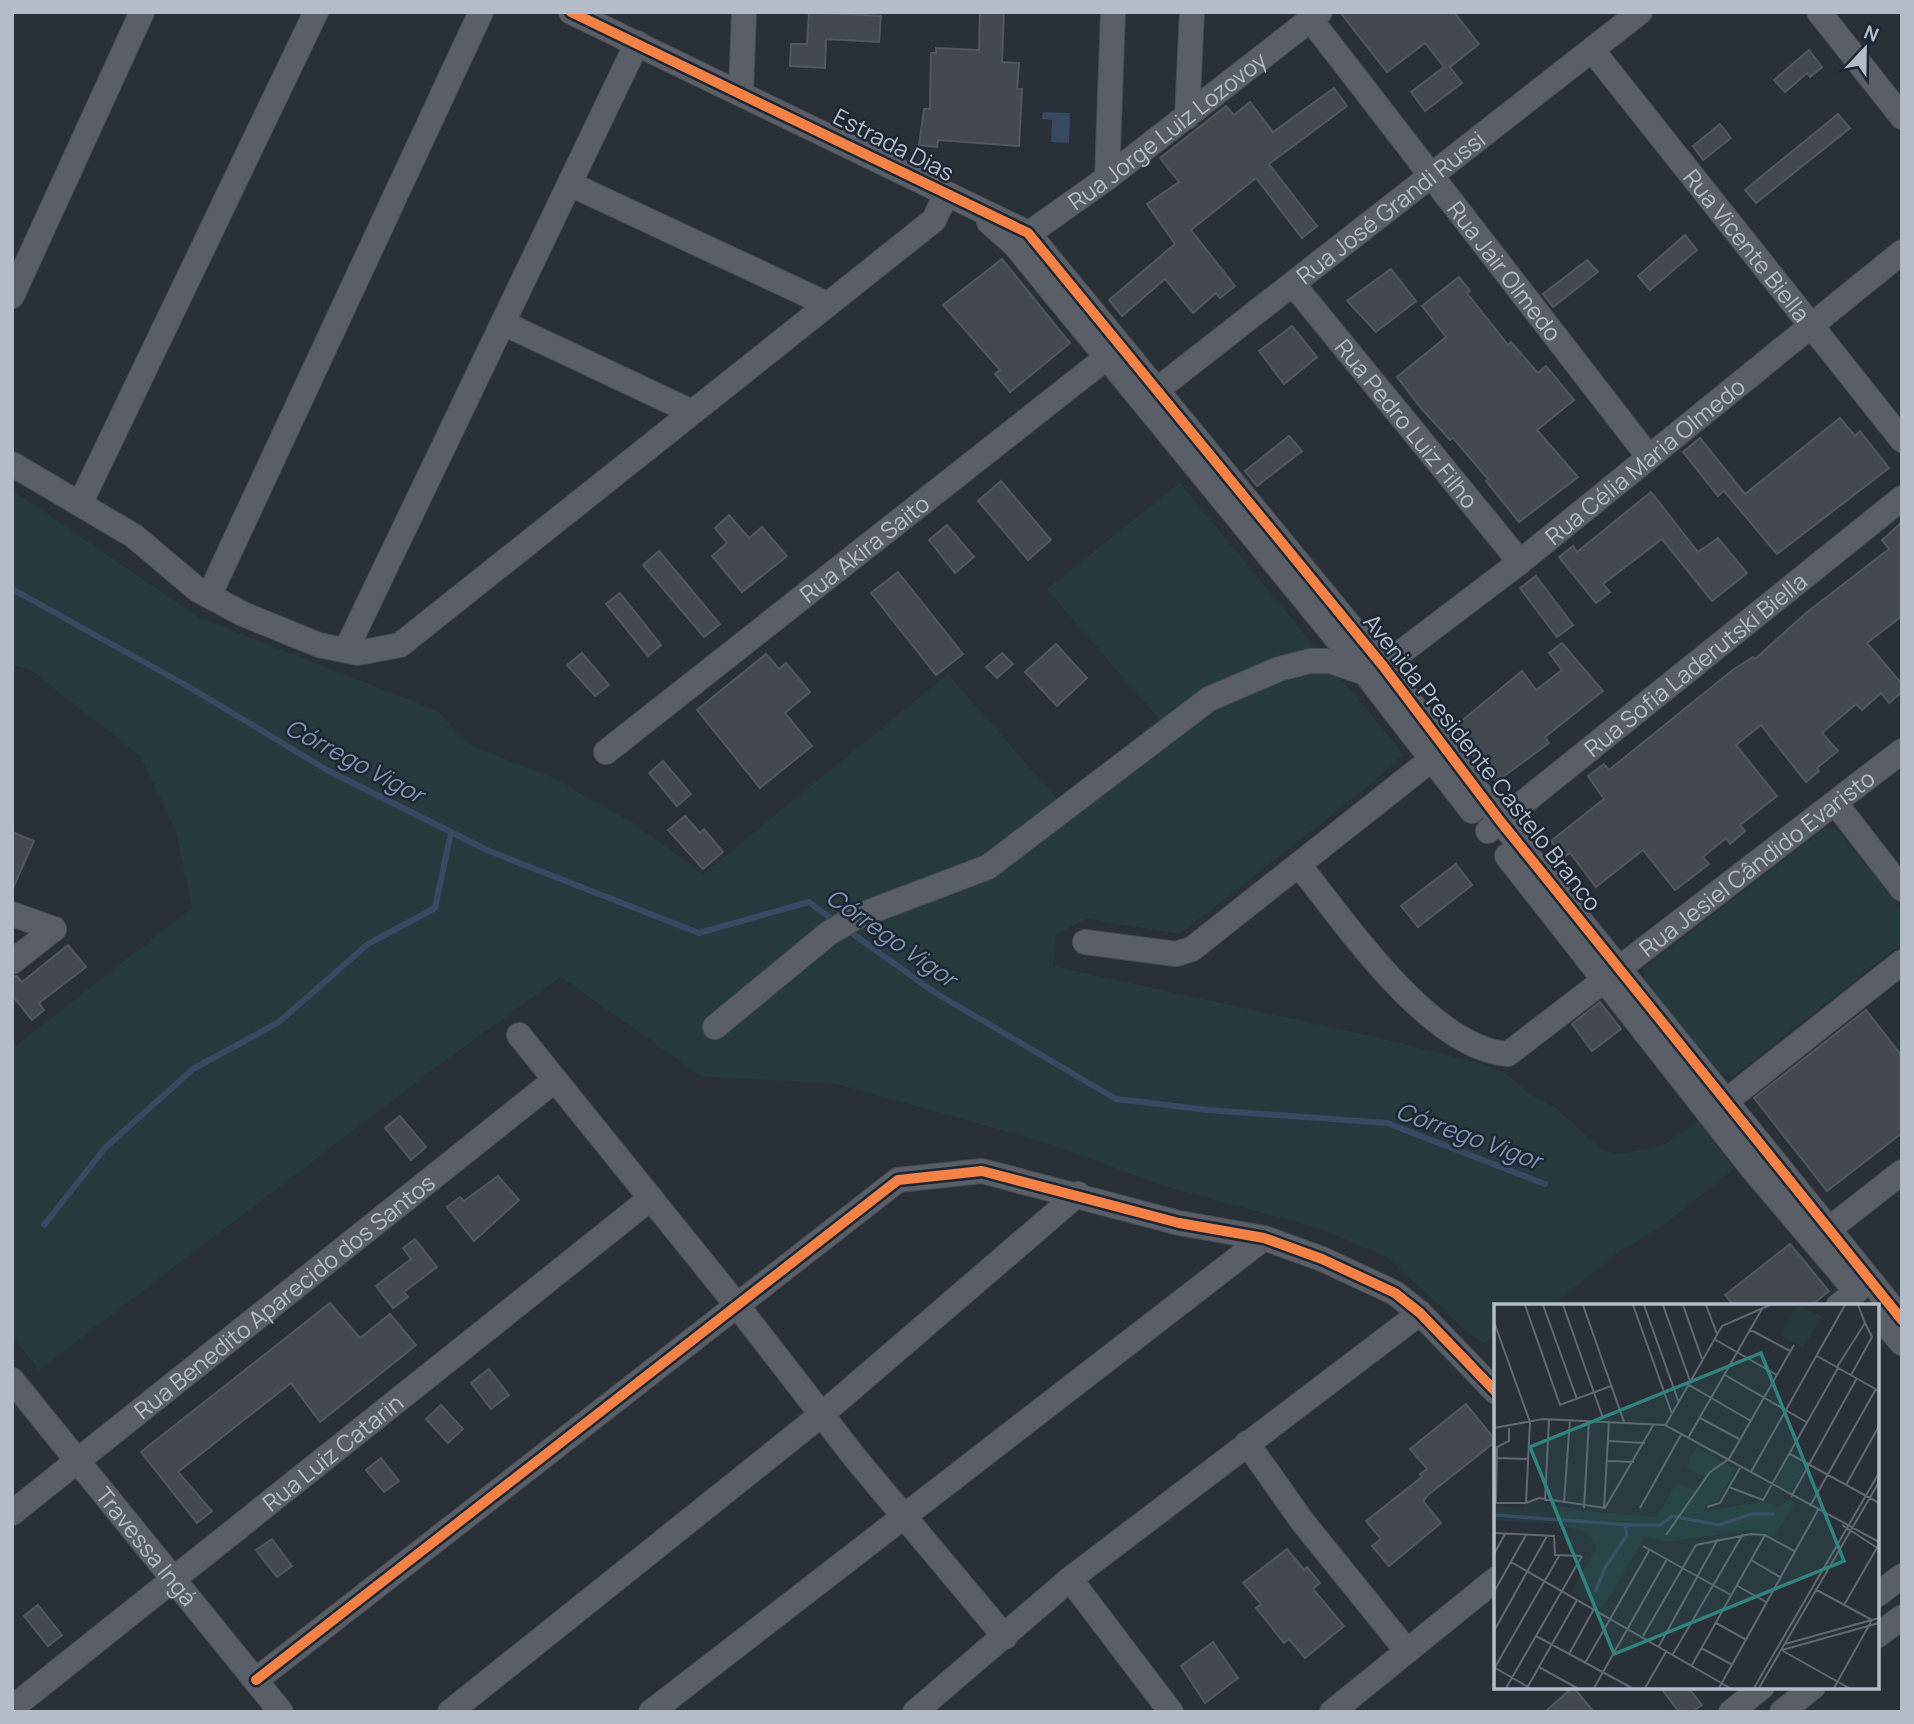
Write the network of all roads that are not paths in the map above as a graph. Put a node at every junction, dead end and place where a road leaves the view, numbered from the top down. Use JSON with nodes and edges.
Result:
{"nodes":[{"id":1,"x":142,"y":12,"type":"edge"},
{"id":2,"x":316,"y":12,"type":"edge"},
{"id":3,"x":481,"y":12,"type":"edge"},
{"id":4,"x":571,"y":12,"type":"edge"},
{"id":5,"x":744,"y":12,"type":"edge"},
{"id":6,"x":1113,"y":12,"type":"edge"},
{"id":7,"x":1192,"y":12,"type":"edge"},
{"id":8,"x":1640,"y":12,"type":"edge"},
{"id":9,"x":1819,"y":12,"type":"edge"},
{"id":10,"x":1315,"y":16,"type":"edge"},
{"id":11,"x":637,"y":43,"type":"junction"},
{"id":12,"x":1593,"y":51,"type":"junction"},
{"id":13,"x":741,"y":92,"type":"junction"},
{"id":14,"x":1187,"y":117,"type":"junction"},
{"id":15,"x":1902,"y":117,"type":"edge"},
{"id":16,"x":1432,"y":173,"type":"junction"},
{"id":17,"x":1107,"y":178,"type":"junction"},
{"id":18,"x":570,"y":184,"type":"junction"},
{"id":19,"x":946,"y":194,"type":"junction"},
{"id":20,"x":1021,"y":238,"type":"junction"},
{"id":21,"x":1902,"y":252,"type":"edge"},
{"id":22,"x":1293,"y":284,"type":"junction"},
{"id":23,"x":12,"y":296,"type":"edge"},
{"id":24,"x":827,"y":304,"type":"junction"},
{"id":25,"x":503,"y":323,"type":"junction"},
{"id":26,"x":1813,"y":326,"type":"junction"},
{"id":27,"x":1114,"y":351,"type":"junction"},
{"id":28,"x":1149,"y":395,"type":"junction"},
{"id":29,"x":692,"y":412,"type":"junction"},
{"id":30,"x":1902,"y":440,"type":"edge"},
{"id":31,"x":1648,"y":456,"type":"junction"},
{"id":32,"x":12,"y":464,"type":"edge"},
{"id":33,"x":1902,"y":498,"type":"edge"},
{"id":34,"x":81,"y":502,"type":"junction"},
{"id":35,"x":1520,"y":562,"type":"junction"},
{"id":36,"x":209,"y":596,"type":"junction"},
{"id":37,"x":346,"y":650,"type":"junction"},
{"id":38,"x":1374,"y":669,"type":"junction"},
{"id":39,"x":1902,"y":751,"type":"edge"},
{"id":40,"x":606,"y":752,"type":"dead end"},
{"id":41,"x":1432,"y":759,"type":"junction"},
{"id":42,"x":1836,"y":804,"type":"junction"},
{"id":43,"x":1495,"y":826,"type":"junction"},
{"id":44,"x":1299,"y":865,"type":"junction"},
{"id":45,"x":1902,"y":889,"type":"edge"},
{"id":46,"x":12,"y":914,"type":"edge"},
{"id":47,"x":1085,"y":942,"type":"dead end"},
{"id":48,"x":12,"y":962,"type":"edge"},
{"id":49,"x":1902,"y":962,"type":"edge"},
{"id":50,"x":1613,"y":976,"type":"junction"},
{"id":51,"x":715,"y":1027,"type":"dead end"},
{"id":52,"x":519,"y":1035,"type":"dead end"},
{"id":53,"x":555,"y":1080,"type":"junction"},
{"id":54,"x":1718,"y":1107,"type":"junction"},
{"id":55,"x":1902,"y":1172,"type":"edge"},
{"id":56,"x":1078,"y":1194,"type":"junction"},
{"id":57,"x":651,"y":1198,"type":"junction"},
{"id":58,"x":1828,"y":1230,"type":"junction"},
{"id":59,"x":1264,"y":1238,"type":"junction"},
{"id":60,"x":1858,"y":1296,"type":"edge"},
{"id":61,"x":736,"y":1304,"type":"junction"},
{"id":62,"x":1879,"y":1307,"type":"edge"},
{"id":63,"x":1420,"y":1313,"type":"junction"},
{"id":64,"x":1879,"y":1317,"type":"edge"},
{"id":65,"x":1902,"y":1320,"type":"edge"},
{"id":66,"x":1902,"y":1343,"type":"edge"},
{"id":67,"x":12,"y":1380,"type":"edge"},
{"id":68,"x":1494,"y":1390,"type":"edge"},
{"id":69,"x":821,"y":1415,"type":"junction"},
{"id":70,"x":1247,"y":1443,"type":"junction"},
{"id":71,"x":78,"y":1461,"type":"junction"},
{"id":72,"x":12,"y":1513,"type":"edge"},
{"id":73,"x":905,"y":1515,"type":"junction"},
{"id":74,"x":1902,"y":1576,"type":"edge"},
{"id":75,"x":174,"y":1579,"type":"junction"},
{"id":76,"x":1070,"y":1579,"type":"junction"},
{"id":77,"x":1494,"y":1580,"type":"edge"},
{"id":78,"x":1879,"y":1593,"type":"edge"},
{"id":79,"x":1902,"y":1617,"type":"edge"},
{"id":80,"x":1879,"y":1634,"type":"edge"},
{"id":81,"x":1004,"y":1637,"type":"junction"},
{"id":82,"x":1407,"y":1651,"type":"junction"},
{"id":83,"x":256,"y":1680,"type":"junction"},
{"id":84,"x":1760,"y":1689,"type":"edge"},
{"id":85,"x":1811,"y":1689,"type":"edge"},
{"id":86,"x":12,"y":1708,"type":"edge"},
{"id":87,"x":281,"y":1712,"type":"edge"},
{"id":88,"x":450,"y":1712,"type":"edge"},
{"id":89,"x":651,"y":1712,"type":"edge"},
{"id":90,"x":915,"y":1712,"type":"edge"},
{"id":91,"x":1171,"y":1712,"type":"edge"},
{"id":92,"x":1332,"y":1712,"type":"edge"},
{"id":93,"x":1731,"y":1712,"type":"edge"},
{"id":94,"x":1782,"y":1712,"type":"edge"}],
"edges":[{"from":1,"to":23,"type":"street"},
{"from":2,"to":34,"type":"street"},
{"from":3,"to":36,"type":"street"},
{"from":4,"to":11,"type":"street"},
{"from":5,"to":13,"type":"street"},
{"from":6,"to":17,"type":"street"},
{"from":7,"to":14,"type":"street"},
{"from":8,"to":12,"type":"street","name":"Rua José Grandi Russi"},
{"from":9,"to":15,"type":"street"},
{"from":10,"to":14,"type":"street","name":"Rua Jorge Luiz Lozovoy"},
{"from":10,"to":16,"type":"street","name":"Rua Jair Olmedo"},
{"from":11,"to":13,"type":"street"},
{"from":11,"to":18,"type":"street"},
{"from":12,"to":16,"type":"street","name":"Rua José Grandi Russi"},
{"from":12,"to":26,"type":"street","name":"Rua Vicente Biella"},
{"from":13,"to":19,"type":"street","name":"Estrada Dias"},
{"from":14,"to":17,"type":"street","name":"Rua Jorge Luiz Lozovoy"},
{"from":16,"to":22,"type":"street","name":"Rua José Grandi Russi"},
{"from":16,"to":31,"type":"street","name":"Rua Jair Olmedo"},
{"from":17,"to":20,"type":"street","name":"Rua Jorge Luiz Lozovoy"},
{"from":18,"to":24,"type":"street"},
{"from":18,"to":25,"type":"street"},
{"from":19,"to":20,"type":"street","name":"Estrada Dias"},
{"from":19,"to":24,"type":"street"},
{"from":20,"to":27,"type":"street","name":"Avenida Presidente Castelo Branco"},
{"from":21,"to":26,"type":"street","name":"Rua Célia Maria Olmedo"},
{"from":22,"to":28,"type":"street","name":"Rua José Grandi Russi"},
{"from":22,"to":35,"type":"street","name":"Rua Pedro Luiz Filho"},
{"from":24,"to":29,"type":"street"},
{"from":25,"to":29,"type":"street"},
{"from":25,"to":37,"type":"street"},
{"from":26,"to":30,"type":"street","name":"Rua Vicente Biella"},
{"from":26,"to":31,"type":"street","name":"Rua Célia Maria Olmedo"},
{"from":27,"to":28,"type":"street","name":"Avenida Presidente Castelo Branco"},
{"from":27,"to":40,"type":"street","name":"Rua Akira Saito"},
{"from":28,"to":38,"type":"street","name":"Avenida Presidente Castelo Branco"},
{"from":29,"to":37,"type":"street"},
{"from":31,"to":35,"type":"street","name":"Rua Célia Maria Olmedo"},
{"from":32,"to":34,"type":"street"},
{"from":33,"to":43,"type":"street","name":"Rua Sofia Laderutski Biella"},
{"from":34,"to":36,"type":"street"},
{"from":35,"to":38,"type":"street","name":"Rua Célia Maria Olmedo"},
{"from":36,"to":37,"type":"street"},
{"from":38,"to":41,"type":"street","name":"Avenida Presidente Castelo Branco"},
{"from":38,"to":43,"type":"street","name":"Avenida Presidente Castelo Branco"},
{"from":38,"to":51,"type":"street"},
{"from":39,"to":42,"type":"street","name":"Rua Jesiel Cândido Evaristo"},
{"from":41,"to":43,"type":"street","name":"Avenida Presidente Castelo Branco"},
{"from":41,"to":44,"type":"street"},
{"from":42,"to":45,"type":"street"},
{"from":42,"to":50,"type":"street","name":"Rua Jesiel Cândido Evaristo"},
{"from":43,"to":50,"type":"street","name":"Avenida Presidente Castelo Branco"},
{"from":44,"to":47,"type":"street"},
{"from":44,"to":50,"type":"street","name":"Rua Jesiel Cândido Evaristo"},
{"from":46,"to":48,"type":"street"},
{"from":49,"to":54,"type":"street"},
{"from":50,"to":54,"type":"street","name":"Avenida Presidente Castelo Branco"},
{"from":52,"to":53,"type":"street"},
{"from":53,"to":57,"type":"street"},
{"from":53,"to":71,"type":"street","name":"Rua Benedito Aparecido dos Santos"},
{"from":54,"to":58,"type":"street","name":"Avenida Presidente Castelo Branco"},
{"from":54,"to":60,"type":"street","name":"Avenida Presidente Castelo Branco"},
{"from":55,"to":58,"type":"street"},
{"from":56,"to":59,"type":"street"},
{"from":56,"to":61,"type":"street"},
{"from":56,"to":69,"type":"street"},
{"from":57,"to":61,"type":"street"},
{"from":57,"to":75,"type":"street","name":"Rua Luiz Catarin"},
{"from":58,"to":60,"type":"street","name":"Avenida Presidente Castelo Branco"},
{"from":59,"to":63,"type":"street"},
{"from":59,"to":73,"type":"street"},
{"from":61,"to":69,"type":"street"},
{"from":61,"to":83,"type":"street"},
{"from":62,"to":65,"type":"street","name":"Avenida Presidente Castelo Branco"},
{"from":63,"to":68,"type":"street"},
{"from":63,"to":70,"type":"street"},
{"from":64,"to":66,"type":"street"},
{"from":67,"to":71,"type":"street","name":"Travessa Ingá"},
{"from":69,"to":73,"type":"street"},
{"from":69,"to":88,"type":"street"},
{"from":70,"to":76,"type":"street"},
{"from":70,"to":82,"type":"street"},
{"from":71,"to":72,"type":"street","name":"Rua Benedito Aparecido dos Santos"},
{"from":71,"to":75,"type":"street","name":"Travessa Ingá"},
{"from":73,"to":81,"type":"street"},
{"from":73,"to":89,"type":"street"},
{"from":74,"to":78,"type":"street"},
{"from":75,"to":83,"type":"street","name":"Travessa Ingá"},
{"from":75,"to":86,"type":"street","name":"Rua Luiz Catarin"},
{"from":76,"to":81,"type":"street"},
{"from":76,"to":91,"type":"street"},
{"from":77,"to":82,"type":"street"},
{"from":79,"to":80,"type":"street"},
{"from":81,"to":90,"type":"street"},
{"from":82,"to":92,"type":"street"},
{"from":83,"to":87,"type":"street","name":"Travessa Ingá"},
{"from":84,"to":93,"type":"street"},
{"from":85,"to":94,"type":"street"}]}
